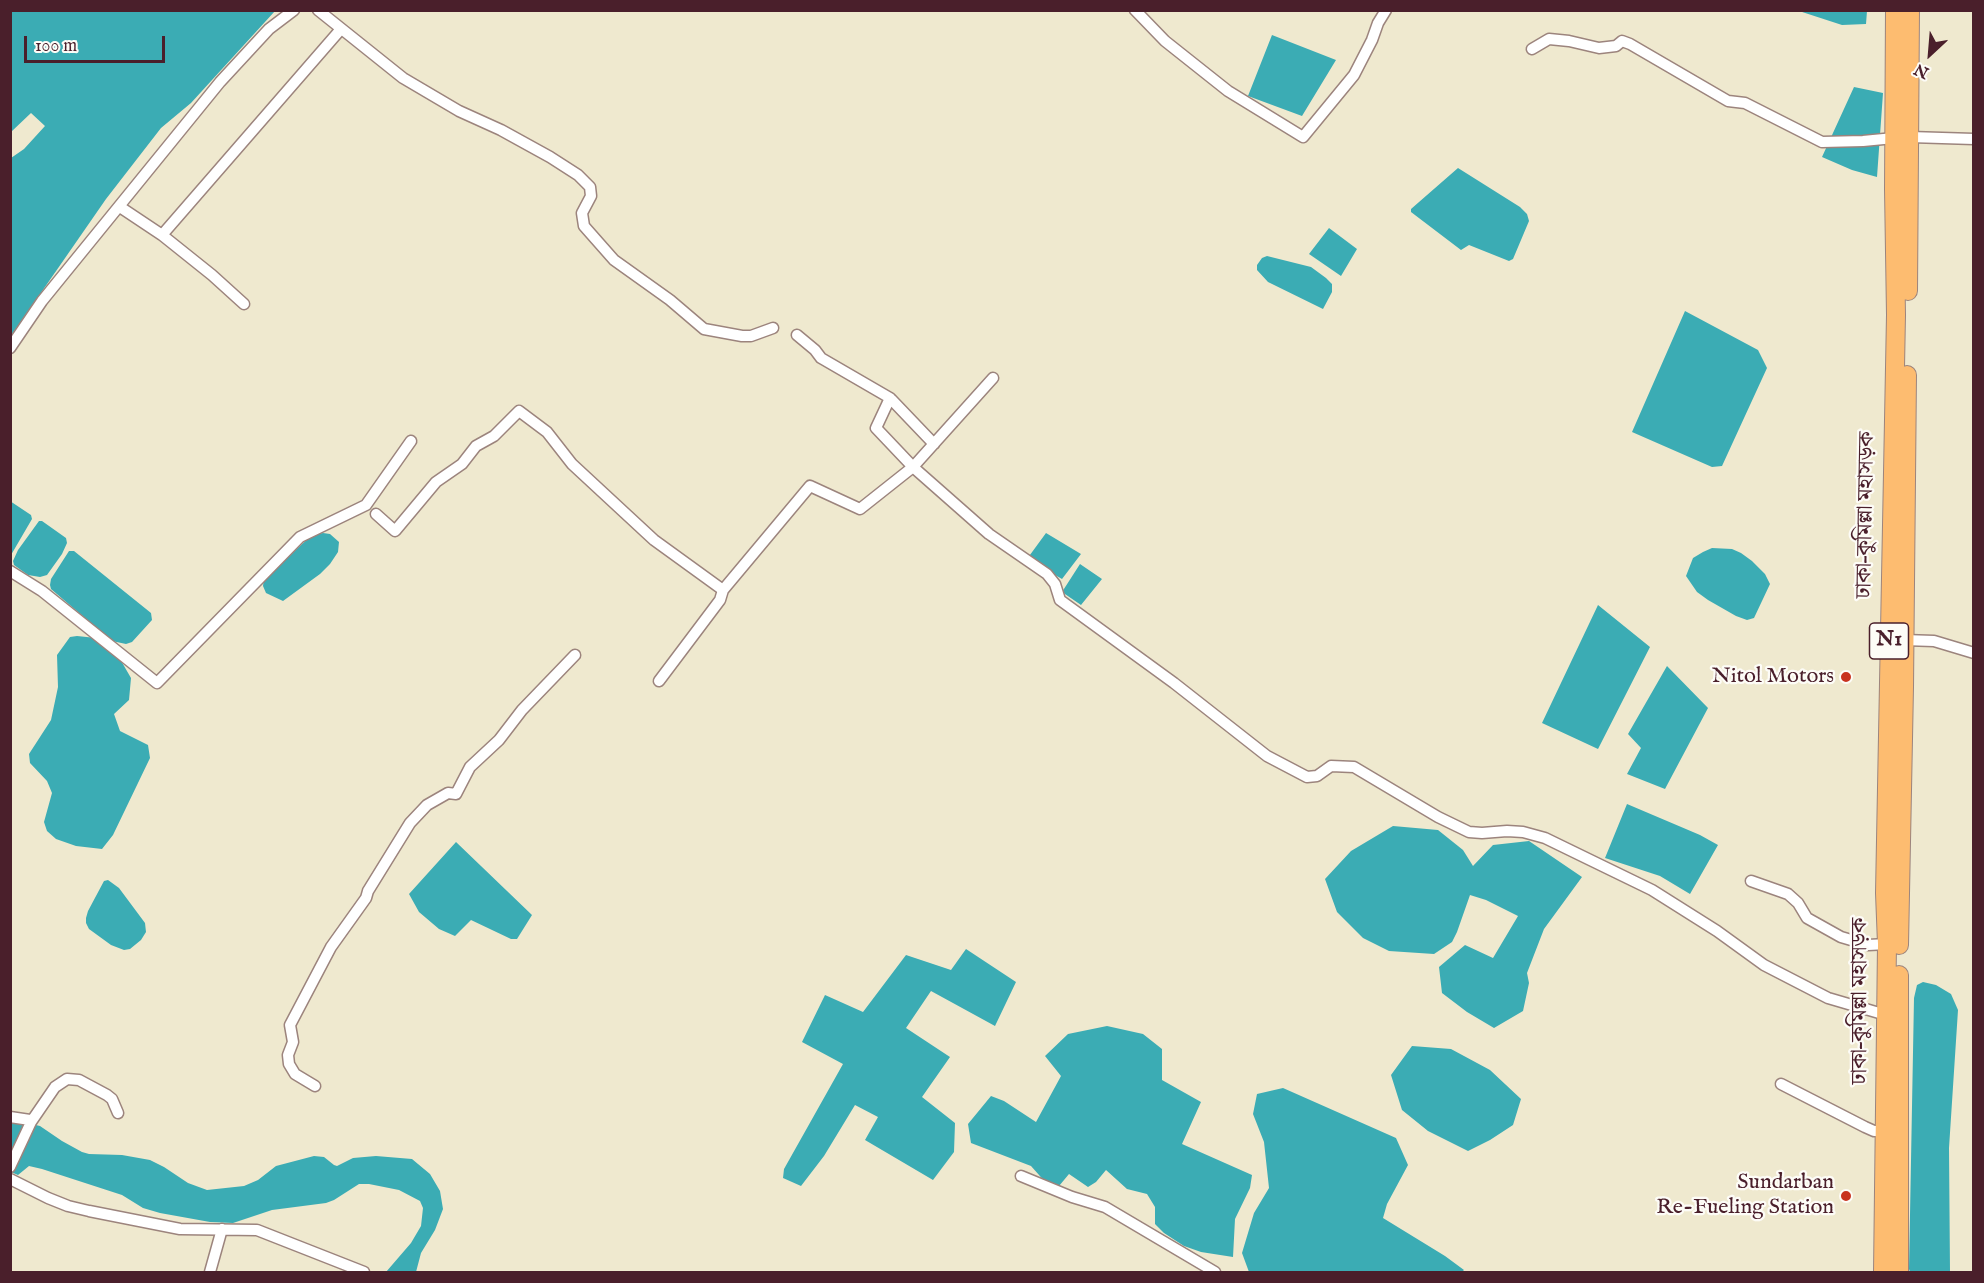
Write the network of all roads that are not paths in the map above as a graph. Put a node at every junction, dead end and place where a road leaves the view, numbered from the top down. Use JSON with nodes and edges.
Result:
{"nodes":[{"id":1,"x":294,"y":10,"type":"edge"},
{"id":2,"x":318,"y":10,"type":"edge"},
{"id":3,"x":1135,"y":10,"type":"edge"},
{"id":4,"x":1386,"y":10,"type":"edge"},
{"id":5,"x":1895,"y":10,"type":"edge"},
{"id":6,"x":1910,"y":10,"type":"edge"},
{"id":7,"x":341,"y":29,"type":"junction"},
{"id":8,"x":1532,"y":49,"type":"dead end"},
{"id":9,"x":1902,"y":137,"type":"junction"},
{"id":10,"x":1974,"y":139,"type":"edge"},
{"id":11,"x":120,"y":207,"type":"junction"},
{"id":12,"x":162,"y":235,"type":"junction"},
{"id":13,"x":244,"y":304,"type":"dead end"},
{"id":14,"x":773,"y":328,"type":"dead end"},
{"id":15,"x":797,"y":335,"type":"dead end"},
{"id":16,"x":10,"y":348,"type":"edge"},
{"id":17,"x":993,"y":378,"type":"dead end"},
{"id":18,"x":890,"y":398,"type":"junction"},
{"id":19,"x":411,"y":441,"type":"dead end"},
{"id":20,"x":934,"y":444,"type":"junction"},
{"id":21,"x":913,"y":467,"type":"junction"},
{"id":22,"x":376,"y":514,"type":"dead end"},
{"id":23,"x":10,"y":571,"type":"edge"},
{"id":24,"x":723,"y":590,"type":"junction"},
{"id":25,"x":1904,"y":640,"type":"junction"},
{"id":26,"x":1974,"y":652,"type":"edge"},
{"id":27,"x":575,"y":655,"type":"dead end"},
{"id":28,"x":659,"y":681,"type":"dead end"},
{"id":29,"x":1751,"y":881,"type":"dead end"},
{"id":30,"x":1887,"y":944,"type":"junction"},
{"id":31,"x":1886,"y":1014,"type":"junction"},
{"id":32,"x":1781,"y":1084,"type":"dead end"},
{"id":33,"x":315,"y":1086,"type":"dead end"},
{"id":34,"x":118,"y":1113,"type":"dead end"},
{"id":35,"x":10,"y":1117,"type":"edge"},
{"id":36,"x":30,"y":1122,"type":"junction"},
{"id":37,"x":1885,"y":1131,"type":"junction"},
{"id":38,"x":10,"y":1167,"type":"edge"},
{"id":39,"x":1021,"y":1176,"type":"dead end"},
{"id":40,"x":10,"y":1179,"type":"edge"},
{"id":41,"x":222,"y":1229,"type":"junction"},
{"id":42,"x":210,"y":1272,"type":"edge"},
{"id":43,"x":364,"y":1272,"type":"edge"},
{"id":44,"x":1215,"y":1272,"type":"edge"},
{"id":45,"x":1883,"y":1272,"type":"edge"},
{"id":46,"x":1899,"y":1272,"type":"edge"}],
"edges":[{"from":1,"to":11,"type":"street"},
{"from":2,"to":7,"type":"street"},
{"from":3,"to":4,"type":"street"},
{"from":5,"to":9,"type":"highway","name":"ঢাকা–কুমিল্লা মহাসড়ক","number":"N1"},
{"from":6,"to":9,"type":"highway","name":"ঢাকা–কুমিল্লা মহাসড়ক","number":"N1"},
{"from":7,"to":12,"type":"street"},
{"from":7,"to":14,"type":"street"},
{"from":8,"to":9,"type":"street"},
{"from":9,"to":10,"type":"street"},
{"from":9,"to":25,"type":"highway","name":"ঢাকা–কুমিল্লা মহাসড়ক","number":"N1"},
{"from":9,"to":30,"type":"highway","name":"ঢাকা–কুমিল্লা মহাসড়ক","number":"N1"},
{"from":11,"to":12,"type":"street"},
{"from":11,"to":16,"type":"street"},
{"from":12,"to":13,"type":"street"},
{"from":15,"to":18,"type":"street"},
{"from":17,"to":20,"type":"street"},
{"from":18,"to":20,"type":"street"},
{"from":18,"to":21,"type":"street"},
{"from":19,"to":23,"type":"street"},
{"from":20,"to":21,"type":"street"},
{"from":21,"to":24,"type":"street"},
{"from":21,"to":31,"type":"street"},
{"from":22,"to":24,"type":"street"},
{"from":24,"to":28,"type":"street"},
{"from":25,"to":26,"type":"street"},
{"from":25,"to":46,"type":"highway","name":"ঢাকা–কুমিল্লা মহাসড়ক","number":"N1"},
{"from":27,"to":33,"type":"street"},
{"from":29,"to":30,"type":"street"},
{"from":30,"to":31,"type":"highway","name":"ঢাকা–কুমিল্লা মহাসড়ক","number":"N1"},
{"from":31,"to":37,"type":"highway","name":"ঢাকা–কুমিল্লা মহাসড়ক","number":"N1"},
{"from":32,"to":37,"type":"street"},
{"from":34,"to":36,"type":"street"},
{"from":35,"to":36,"type":"street"},
{"from":36,"to":38,"type":"street"},
{"from":37,"to":45,"type":"highway","name":"ঢাকা–কুমিল্লা মহাসড়ক","number":"N1"},
{"from":39,"to":44,"type":"street"},
{"from":40,"to":41,"type":"street"},
{"from":41,"to":42,"type":"street"},
{"from":41,"to":43,"type":"street"}]}
